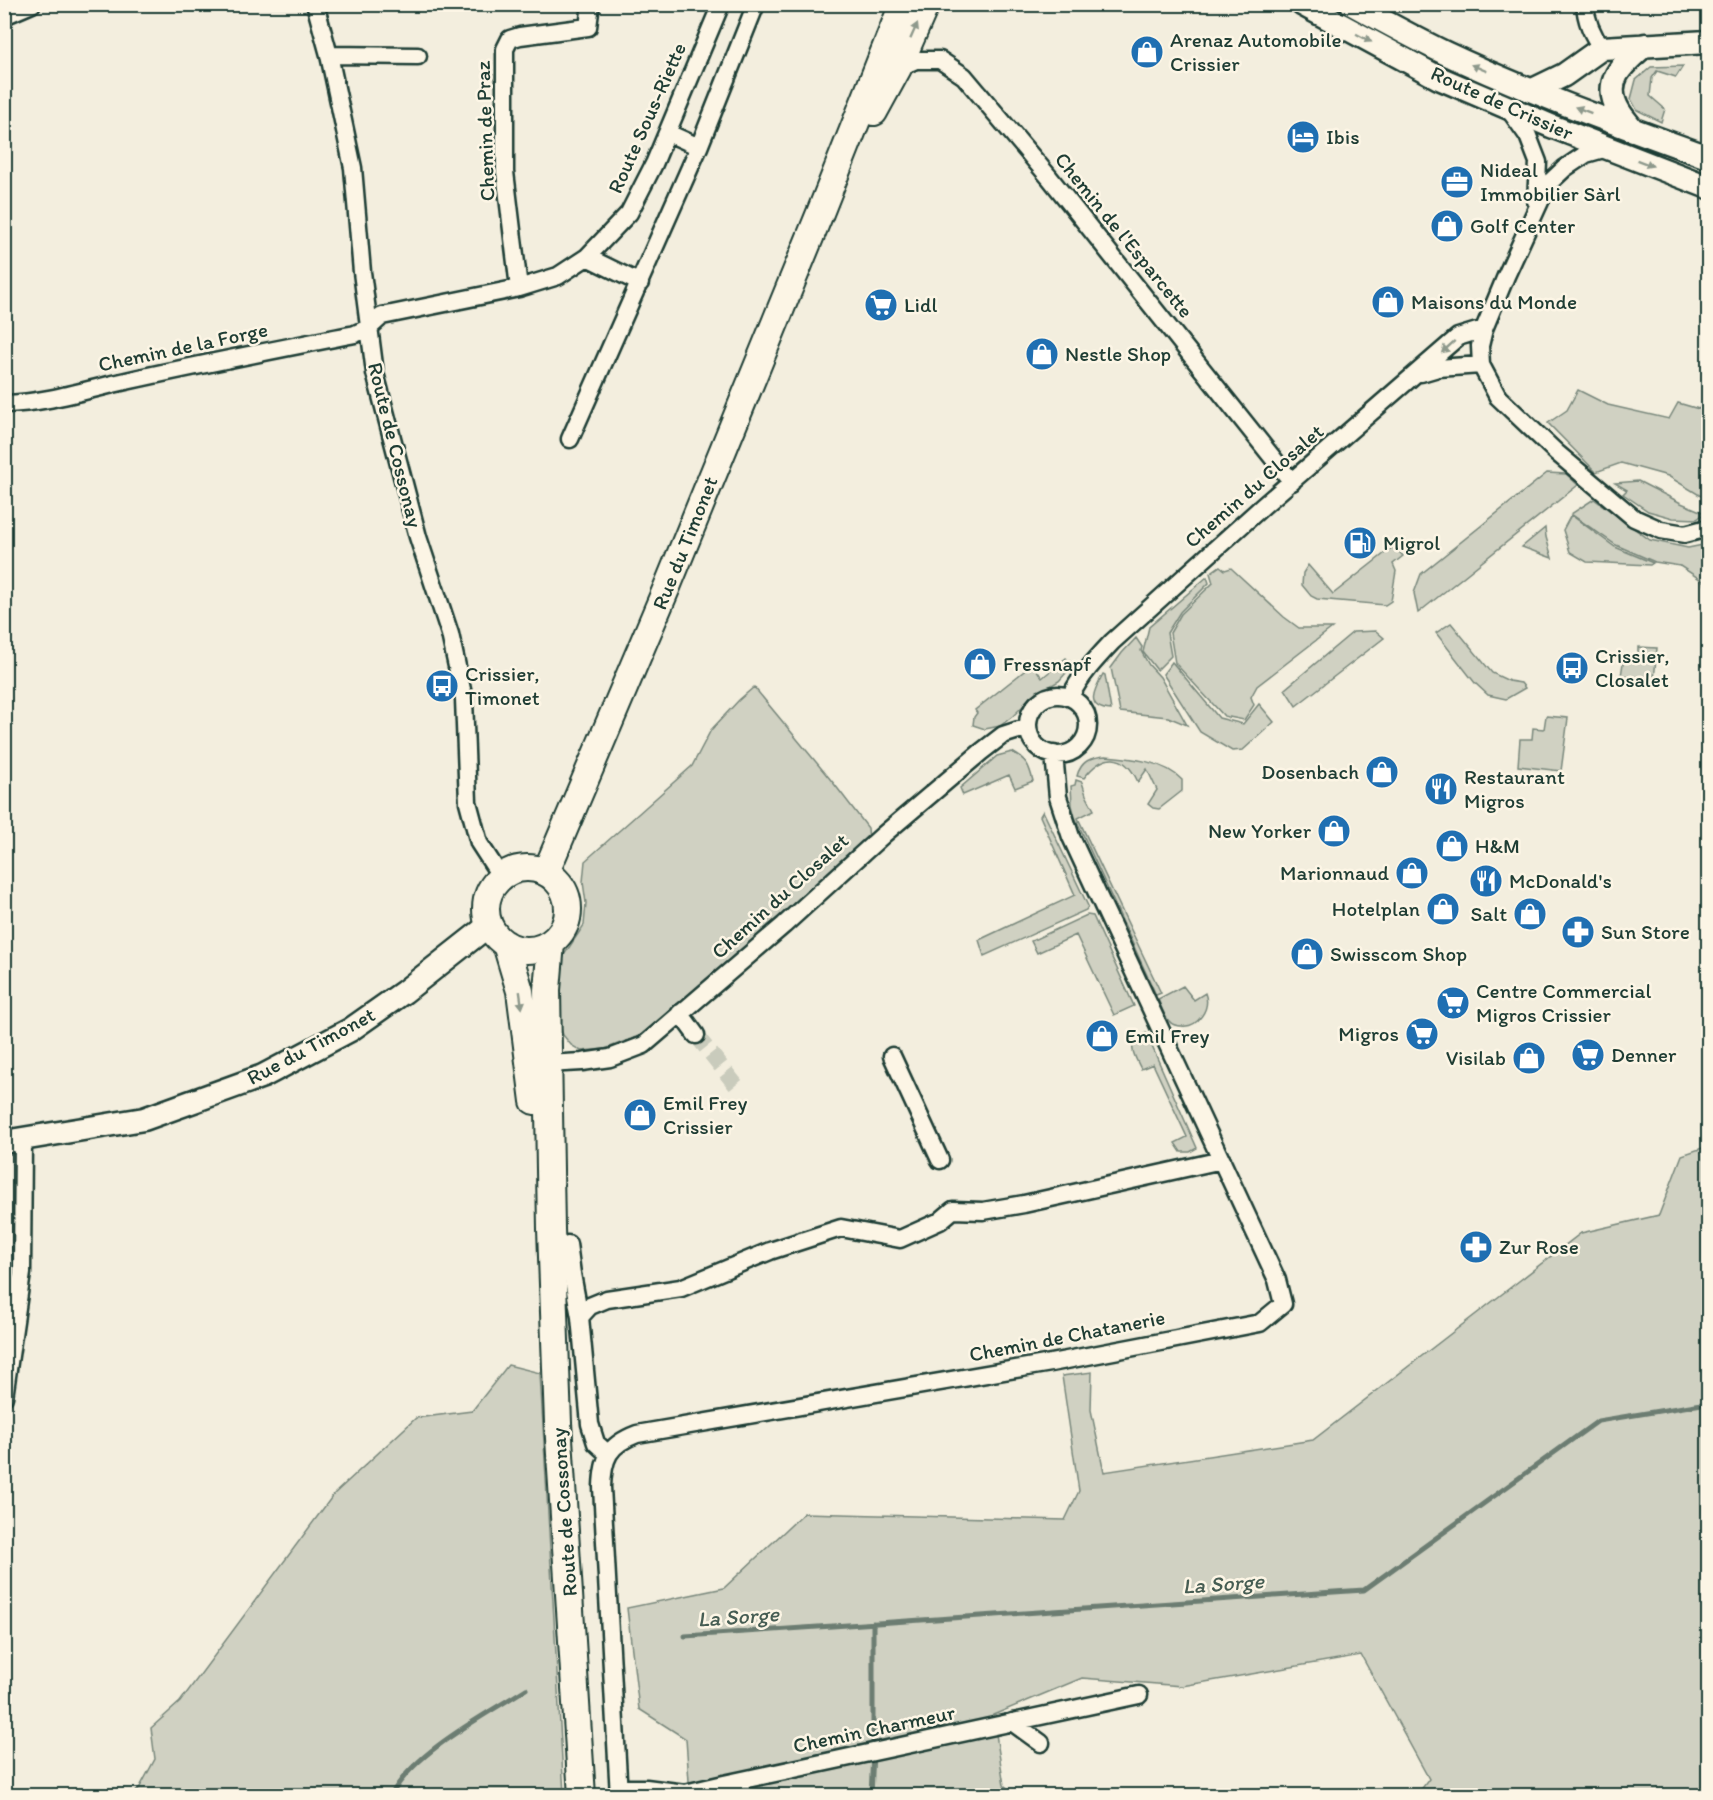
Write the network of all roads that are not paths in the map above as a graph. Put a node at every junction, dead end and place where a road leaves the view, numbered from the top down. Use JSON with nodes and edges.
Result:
{"nodes":[{"id":1,"x":32,"y":4,"type":"edge"},
{"id":2,"x":315,"y":4,"type":"edge"},
{"id":3,"x":591,"y":4,"type":"edge"},
{"id":4,"x":721,"y":4,"type":"edge"},
{"id":5,"x":756,"y":4,"type":"edge"},
{"id":6,"x":903,"y":4,"type":"edge"},
{"id":7,"x":926,"y":4,"type":"edge"},
{"id":8,"x":1302,"y":4,"type":"edge"},
{"id":9,"x":1352,"y":4,"type":"edge"},
{"id":10,"x":1585,"y":4,"type":"edge"},
{"id":11,"x":4,"y":16,"type":"edge"},
{"id":12,"x":1708,"y":42,"type":"edge"},
{"id":13,"x":1645,"y":45,"type":"junction"},
{"id":14,"x":1602,"y":48,"type":"junction"},
{"id":15,"x":329,"y":55,"type":"junction"},
{"id":16,"x":418,"y":56,"type":"dead end"},
{"id":17,"x":898,"y":68,"type":"junction"},
{"id":18,"x":1533,"y":90,"type":"junction"},
{"id":19,"x":1508,"y":108,"type":"junction"},
{"id":20,"x":1634,"y":130,"type":"junction"},
{"id":21,"x":668,"y":133,"type":"junction"},
{"id":22,"x":699,"y":147,"type":"junction"},
{"id":23,"x":1608,"y":148,"type":"junction"},
{"id":24,"x":1708,"y":157,"type":"edge"},
{"id":25,"x":1708,"y":187,"type":"edge"},
{"id":26,"x":1536,"y":211,"type":"junction"},
{"id":27,"x":820,"y":213,"type":"junction"},
{"id":28,"x":587,"y":257,"type":"junction"},
{"id":29,"x":640,"y":283,"type":"junction"},
{"id":30,"x":519,"y":288,"type":"junction"},
{"id":31,"x":370,"y":327,"type":"junction"},
{"id":32,"x":1484,"y":329,"type":"junction"},
{"id":33,"x":1481,"y":365,"type":"junction"},
{"id":34,"x":1417,"y":374,"type":"junction"},
{"id":35,"x":4,"y":404,"type":"edge"},
{"id":36,"x":570,"y":439,"type":"dead end"},
{"id":37,"x":1292,"y":482,"type":"junction"},
{"id":38,"x":1708,"y":528,"type":"edge"},
{"id":39,"x":1070,"y":697,"type":"junction"},
{"id":40,"x":1028,"y":727,"type":"junction"},
{"id":41,"x":1054,"y":754,"type":"junction"},
{"id":42,"x":546,"y":872,"type":"junction"},
{"id":43,"x":501,"y":877,"type":"junction"},
{"id":44,"x":497,"y":934,"type":"junction"},
{"id":45,"x":551,"y":943,"type":"junction"},
{"id":46,"x":680,"y":1013,"type":"junction"},
{"id":47,"x":696,"y":1035,"type":"tunnel mouth"},
{"id":48,"x":892,"y":1056,"type":"dead end"},
{"id":49,"x":547,"y":1064,"type":"junction"},
{"id":50,"x":14,"y":1141,"type":"edge"},
{"id":51,"x":940,"y":1160,"type":"dead end"},
{"id":52,"x":1222,"y":1160,"type":"junction"},
{"id":53,"x":560,"y":1236,"type":"junction"},
{"id":54,"x":580,"y":1317,"type":"junction"},
{"id":55,"x":4,"y":1397,"type":"edge"},
{"id":56,"x":608,"y":1454,"type":"junction"},
{"id":57,"x":1138,"y":1695,"type":"dead end"},
{"id":58,"x":1012,"y":1722,"type":"junction"},
{"id":59,"x":1041,"y":1743,"type":"dead end"},
{"id":60,"x":619,"y":1792,"type":"edge"},
{"id":61,"x":582,"y":1796,"type":"edge"}],
"edges":[{"from":1,"to":11,"type":"street"},
{"from":2,"to":15,"type":"street","name":"Route de Cossonay"},
{"from":3,"to":30,"type":"street","name":"Chemin de Praz"},
{"from":4,"to":21,"type":"street","name":"Route Sous-Riette"},
{"from":5,"to":22,"type":"street"},
{"from":6,"to":27,"type":"main road","name":"Rue du Timonet"},
{"from":17,"to":7,"type":"main road","name":"Rue du Timonet","one_way":true},
{"from":8,"to":19,"type":"main road","name":"Route de Crissier","one_way":true},
{"from":18,"to":9,"type":"main road","name":"Route de Crissier","one_way":true},
{"from":10,"to":14,"type":"street"},
{"from":12,"to":13,"type":"main road"},
{"from":13,"to":14,"type":"main road"},
{"from":13,"to":20,"type":"main road"},
{"from":14,"to":18,"type":"main road"},
{"from":15,"to":16,"type":"street"},
{"from":15,"to":31,"type":"street","name":"Route de Cossonay"},
{"from":17,"to":27,"type":"main road","name":"Rue du Timonet"},
{"from":17,"to":37,"type":"street","name":"Chemin de l'Esparcette"},
{"from":20,"to":18,"type":"main road","name":"Route de Crissier","one_way":true},
{"from":19,"to":23,"type":"main road","name":"Route de Crissier"},
{"from":19,"to":26,"type":"street"},
{"from":20,"to":24,"type":"main road","name":"Route de Crissier"},
{"from":21,"to":22,"type":"street"},
{"from":21,"to":28,"type":"street","name":"Route Sous-Riette"},
{"from":22,"to":29,"type":"street"},
{"from":23,"to":25,"type":"main road","name":"Route de Crissier","one_way":true},
{"from":23,"to":26,"type":"street"},
{"from":26,"to":32,"type":"street"},
{"from":27,"to":42,"type":"main road","name":"Rue du Timonet"},
{"from":28,"to":29,"type":"street"},
{"from":28,"to":30,"type":"street","name":"Route Sous-Riette"},
{"from":29,"to":36,"type":"street"},
{"from":30,"to":31,"type":"street","name":"Route Sous-Riette"},
{"from":31,"to":35,"type":"street","name":"Chemin de la Forge"},
{"from":31,"to":43,"type":"street","name":"Route de Cossonay"},
{"from":32,"to":33,"type":"street"},
{"from":32,"to":34,"type":"street","name":"Chemin du Closalet","one_way":true},
{"from":33,"to":34,"type":"street"},
{"from":33,"to":38,"type":"street"},
{"from":34,"to":37,"type":"street","name":"Chemin du Closalet"},
{"from":37,"to":39,"type":"street","name":"Chemin du Closalet"},
{"from":39,"to":40,"type":"street"},
{"from":39,"to":41,"type":"street"},
{"from":40,"to":41,"type":"street"},
{"from":40,"to":46,"type":"street","name":"Chemin du Closalet"},
{"from":41,"to":52,"type":"street","name":"Chemin de Chatanerie"},
{"from":42,"to":43,"type":"main road"},
{"from":42,"to":45,"type":"main road"},
{"from":43,"to":44,"type":"main road"},
{"from":44,"to":45,"type":"main road"},
{"from":44,"to":50,"type":"main road","name":"Rue du Timonet"},
{"from":44,"to":53,"type":"main road","name":"Route de Cossonay","one_way":true},
{"from":45,"to":49,"type":"main road","name":"Route de Cossonay"},
{"from":46,"to":47,"type":"street"},
{"from":46,"to":49,"type":"street","name":"Chemin du Closalet"},
{"from":48,"to":51,"type":"street"},
{"from":49,"to":53,"type":"main road","name":"Route de Cossonay"},
{"from":50,"to":55,"type":"street"},
{"from":52,"to":54,"type":"street"},
{"from":52,"to":56,"type":"street","name":"Chemin de Chatanerie"},
{"from":53,"to":54,"type":"street"},
{"from":53,"to":61,"type":"main road","name":"Route de Cossonay"},
{"from":54,"to":56,"type":"street"},
{"from":56,"to":60,"type":"street"},
{"from":57,"to":58,"type":"street","name":"Chemin Charmeur"},
{"from":58,"to":59,"type":"street"},
{"from":58,"to":60,"type":"street","name":"Chemin Charmeur"}]}
